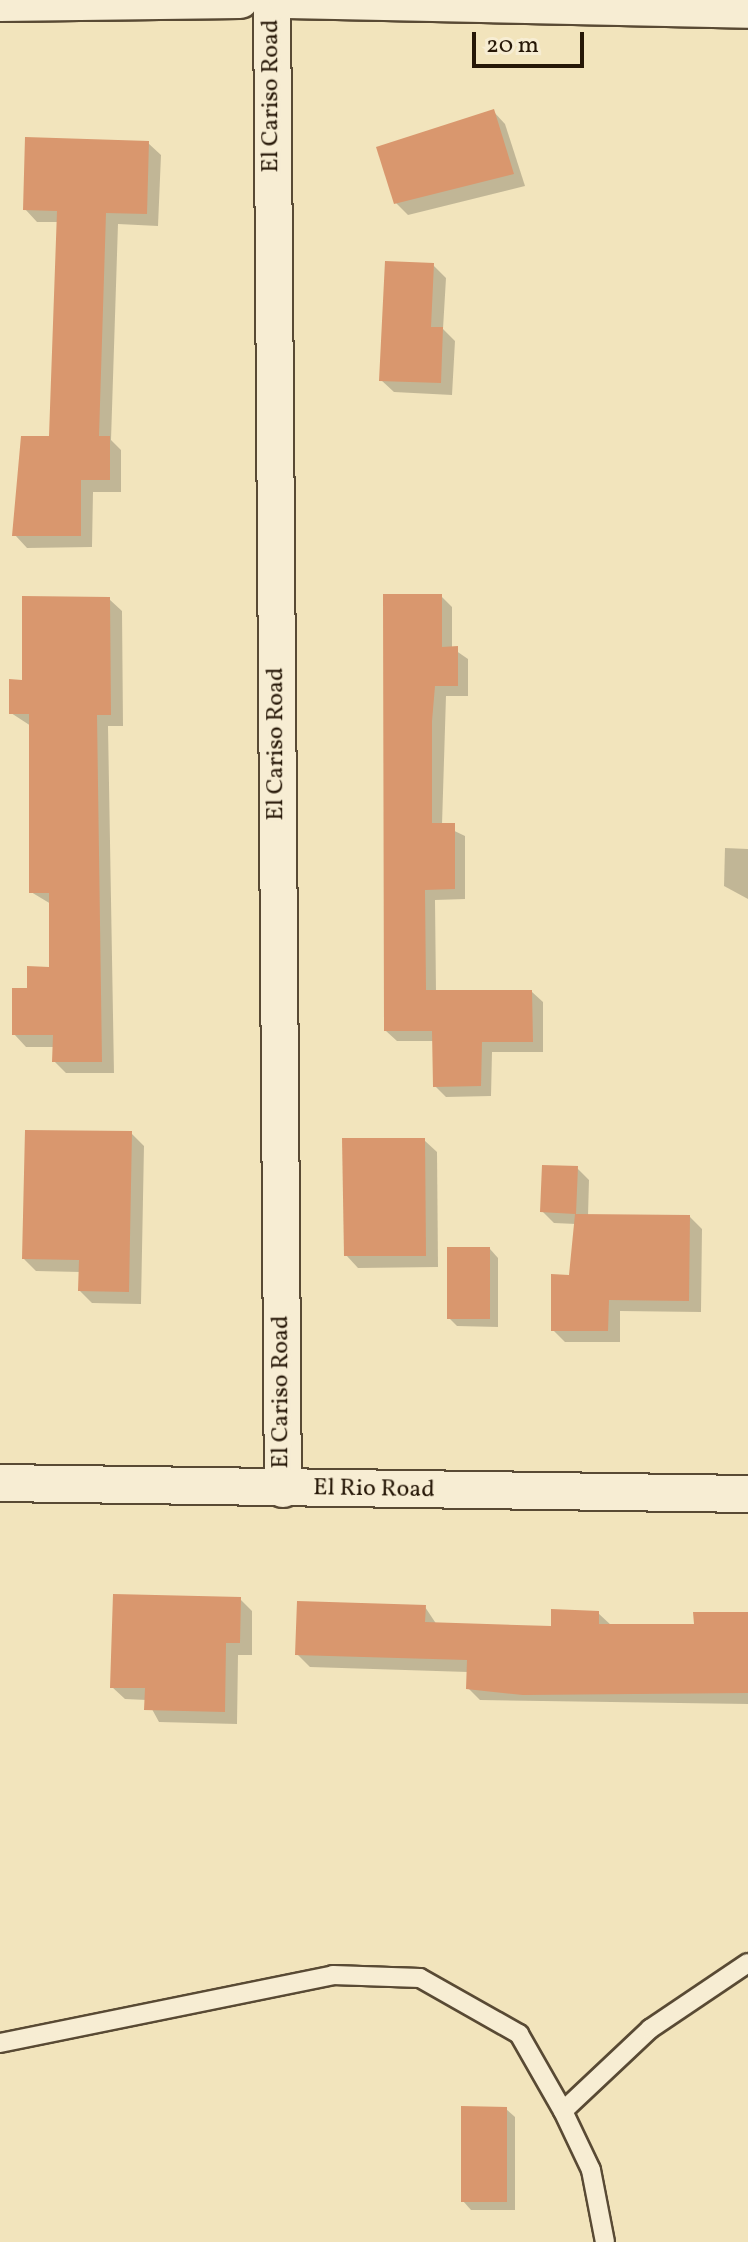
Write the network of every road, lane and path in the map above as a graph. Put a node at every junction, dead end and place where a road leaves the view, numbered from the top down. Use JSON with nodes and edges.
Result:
{"nodes":[{"id":1,"x":240,"y":0,"type":"edge"},
{"id":2,"x":272,"y":0,"type":"edge"},
{"id":3,"x":287,"y":0,"type":"edge"},
{"id":4,"x":0,"y":3,"type":"edge"},
{"id":5,"x":748,"y":10,"type":"edge"},
{"id":6,"x":0,"y":1483,"type":"edge"},
{"id":7,"x":283,"y":1489,"type":"junction"},
{"id":8,"x":748,"y":1494,"type":"edge"},
{"id":9,"x":748,"y":1963,"type":"edge"},
{"id":10,"x":0,"y":2043,"type":"edge"},
{"id":11,"x":563,"y":2111,"type":"junction"},
{"id":12,"x":605,"y":2242,"type":"edge"}],
"edges":[{"from":1,"to":4,"type":"street"},
{"from":2,"to":7,"type":"street","name":"El Cariso Road"},
{"from":3,"to":5,"type":"street"},
{"from":6,"to":7,"type":"street","name":"El Rio Road"},
{"from":7,"to":8,"type":"street","name":"El Rio Road"},
{"from":9,"to":11,"type":"lane"},
{"from":10,"to":11,"type":"lane"},
{"from":11,"to":12,"type":"lane"}]}
